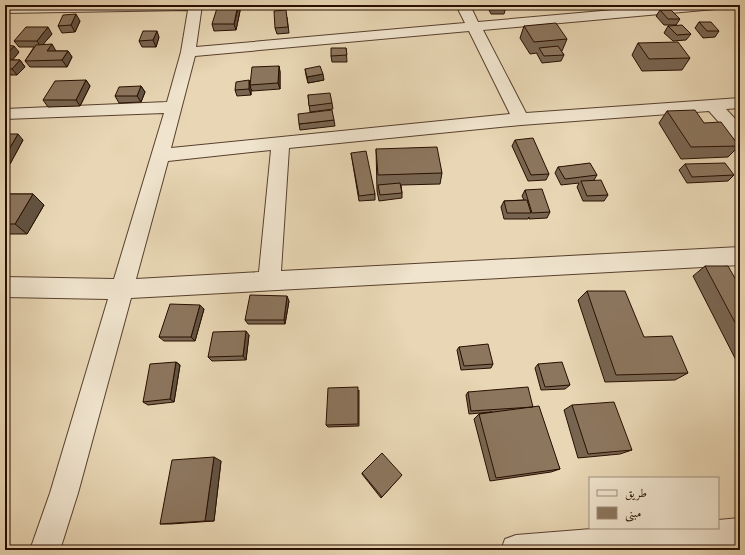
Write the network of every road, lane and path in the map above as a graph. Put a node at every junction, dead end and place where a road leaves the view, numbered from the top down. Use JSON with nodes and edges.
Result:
{"nodes":[{"id":1,"x":195,"y":5,"type":"edge"},
{"id":2,"x":463,"y":5,"type":"edge"},
{"id":3,"x":715,"y":5,"type":"edge"},
{"id":4,"x":5,"y":9,"type":"edge"},
{"id":5,"x":603,"y":10,"type":"edge"},
{"id":6,"x":473,"y":28,"type":"junction"},
{"id":7,"x":188,"y":52,"type":"junction"},
{"id":8,"x":740,"y":103,"type":"edge"},
{"id":9,"x":713,"y":105,"type":"junction"},
{"id":10,"x":174,"y":107,"type":"junction"},
{"id":11,"x":5,"y":114,"type":"edge"},
{"id":12,"x":521,"y":119,"type":"junction"},
{"id":13,"x":740,"y":135,"type":"edge"},
{"id":14,"x":281,"y":143,"type":"junction"},
{"id":15,"x":160,"y":155,"type":"junction"},
{"id":16,"x":740,"y":256,"type":"edge"},
{"id":17,"x":269,"y":281,"type":"junction"},
{"id":18,"x":5,"y":287,"type":"edge"},
{"id":19,"x":122,"y":289,"type":"junction"},
{"id":20,"x":740,"y":533,"type":"edge"},
{"id":21,"x":45,"y":550,"type":"edge"},
{"id":22,"x":516,"y":550,"type":"edge"}],
"edges":[{"from":1,"to":4,"type":"street"},
{"from":1,"to":7,"type":"street"},
{"from":2,"to":6,"type":"street"},
{"from":3,"to":5,"type":"street"},
{"from":5,"to":6,"type":"street"},
{"from":6,"to":7,"type":"street"},
{"from":6,"to":12,"type":"street"},
{"from":7,"to":10,"type":"street"},
{"from":8,"to":9,"type":"street"},
{"from":9,"to":12,"type":"street"},
{"from":9,"to":13,"type":"street"},
{"from":10,"to":11,"type":"street"},
{"from":10,"to":15,"type":"street"},
{"from":12,"to":14,"type":"street"},
{"from":14,"to":15,"type":"street"},
{"from":14,"to":17,"type":"street"},
{"from":15,"to":19,"type":"street"},
{"from":16,"to":17,"type":"street"},
{"from":17,"to":19,"type":"street"},
{"from":18,"to":19,"type":"street"},
{"from":19,"to":21,"type":"street"},
{"from":20,"to":22,"type":"street"}]}
